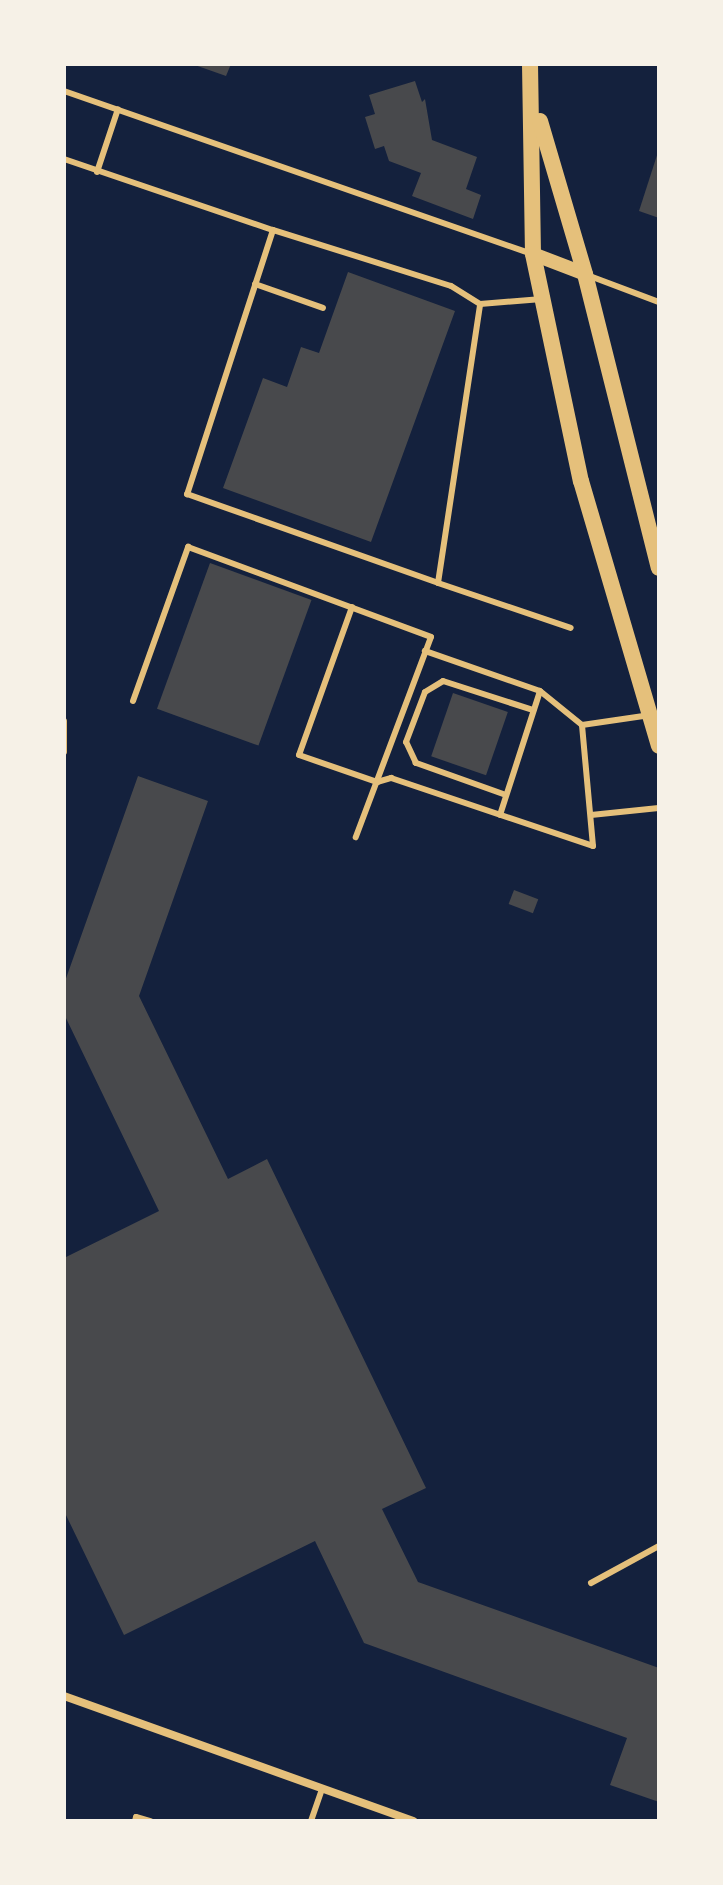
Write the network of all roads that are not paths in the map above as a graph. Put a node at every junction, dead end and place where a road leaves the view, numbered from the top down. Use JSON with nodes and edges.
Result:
{"nodes":[{"id":1,"x":530,"y":64,"type":"edge"},
{"id":2,"x":64,"y":91,"type":"edge"},
{"id":3,"x":534,"y":103,"type":"junction"},
{"id":4,"x":118,"y":109,"type":"junction"},
{"id":5,"x":64,"y":159,"type":"edge"},
{"id":6,"x":97,"y":172,"type":"junction"},
{"id":7,"x":273,"y":230,"type":"junction"},
{"id":8,"x":533,"y":254,"type":"junction"},
{"id":9,"x":585,"y":274,"type":"junction"},
{"id":10,"x":255,"y":284,"type":"junction"},
{"id":11,"x":542,"y":299,"type":"junction"},
{"id":12,"x":659,"y":302,"type":"edge"},
{"id":13,"x":480,"y":304,"type":"junction"},
{"id":14,"x":323,"y":308,"type":"dead end"},
{"id":15,"x":659,"y":568,"type":"edge"},
{"id":16,"x":438,"y":583,"type":"junction"},
{"id":17,"x":352,"y":607,"type":"junction"},
{"id":18,"x":571,"y":628,"type":"dead end"},
{"id":19,"x":425,"y":651,"type":"junction"},
{"id":20,"x":540,"y":691,"type":"junction"},
{"id":21,"x":133,"y":701,"type":"dead end"},
{"id":22,"x":533,"y":710,"type":"junction"},
{"id":23,"x":650,"y":715,"type":"junction"},
{"id":24,"x":64,"y":721,"type":"edge"},
{"id":25,"x":582,"y":725,"type":"junction"},
{"id":26,"x":659,"y":746,"type":"edge"},
{"id":27,"x":64,"y":752,"type":"edge"},
{"id":28,"x":377,"y":782,"type":"junction"},
{"id":29,"x":506,"y":795,"type":"junction"},
{"id":30,"x":659,"y":808,"type":"edge"},
{"id":31,"x":500,"y":815,"type":"junction"},
{"id":32,"x":591,"y":815,"type":"junction"},
{"id":33,"x":356,"y":837,"type":"dead end"},
{"id":34,"x":659,"y":1546,"type":"edge"},
{"id":35,"x":591,"y":1583,"type":"dead end"},
{"id":36,"x":64,"y":1696,"type":"edge"},
{"id":37,"x":322,"y":1789,"type":"junction"},
{"id":38,"x":135,"y":1821,"type":"edge"},
{"id":39,"x":150,"y":1821,"type":"edge"},
{"id":40,"x":311,"y":1821,"type":"edge"},
{"id":41,"x":413,"y":1821,"type":"edge"}],
"edges":[{"from":1,"to":3,"type":"main road"},
{"from":2,"to":4,"type":"lane"},
{"from":3,"to":8,"type":"main road"},
{"from":3,"to":9,"type":"main road"},
{"from":4,"to":6,"type":"lane"},
{"from":4,"to":8,"type":"lane"},
{"from":5,"to":6,"type":"lane"},
{"from":6,"to":7,"type":"lane"},
{"from":7,"to":10,"type":"lane"},
{"from":7,"to":13,"type":"lane"},
{"from":8,"to":9,"type":"street"},
{"from":8,"to":11,"type":"main road"},
{"from":9,"to":12,"type":"lane"},
{"from":9,"to":15,"type":"main road"},
{"from":10,"to":14,"type":"lane"},
{"from":10,"to":16,"type":"lane"},
{"from":11,"to":13,"type":"lane"},
{"from":11,"to":23,"type":"main road"},
{"from":13,"to":16,"type":"lane"},
{"from":16,"to":18,"type":"lane"},
{"from":17,"to":19,"type":"lane"},
{"from":17,"to":21,"type":"lane"},
{"from":17,"to":28,"type":"lane"},
{"from":19,"to":20,"type":"lane"},
{"from":19,"to":28,"type":"lane"},
{"from":20,"to":22,"type":"lane"},
{"from":20,"to":25,"type":"lane"},
{"from":22,"to":29,"type":"lane"},
{"from":22,"to":29,"type":"lane"},
{"from":23,"to":25,"type":"lane"},
{"from":23,"to":26,"type":"main road"},
{"from":24,"to":27,"type":"lane"},
{"from":25,"to":32,"type":"lane"},
{"from":28,"to":31,"type":"lane"},
{"from":28,"to":33,"type":"lane"},
{"from":29,"to":31,"type":"lane"},
{"from":30,"to":32,"type":"lane"},
{"from":31,"to":32,"type":"lane"},
{"from":34,"to":35,"type":"lane"},
{"from":36,"to":37,"type":"street"},
{"from":37,"to":40,"type":"lane"},
{"from":37,"to":41,"type":"street"},
{"from":38,"to":39,"type":"lane"}]}
